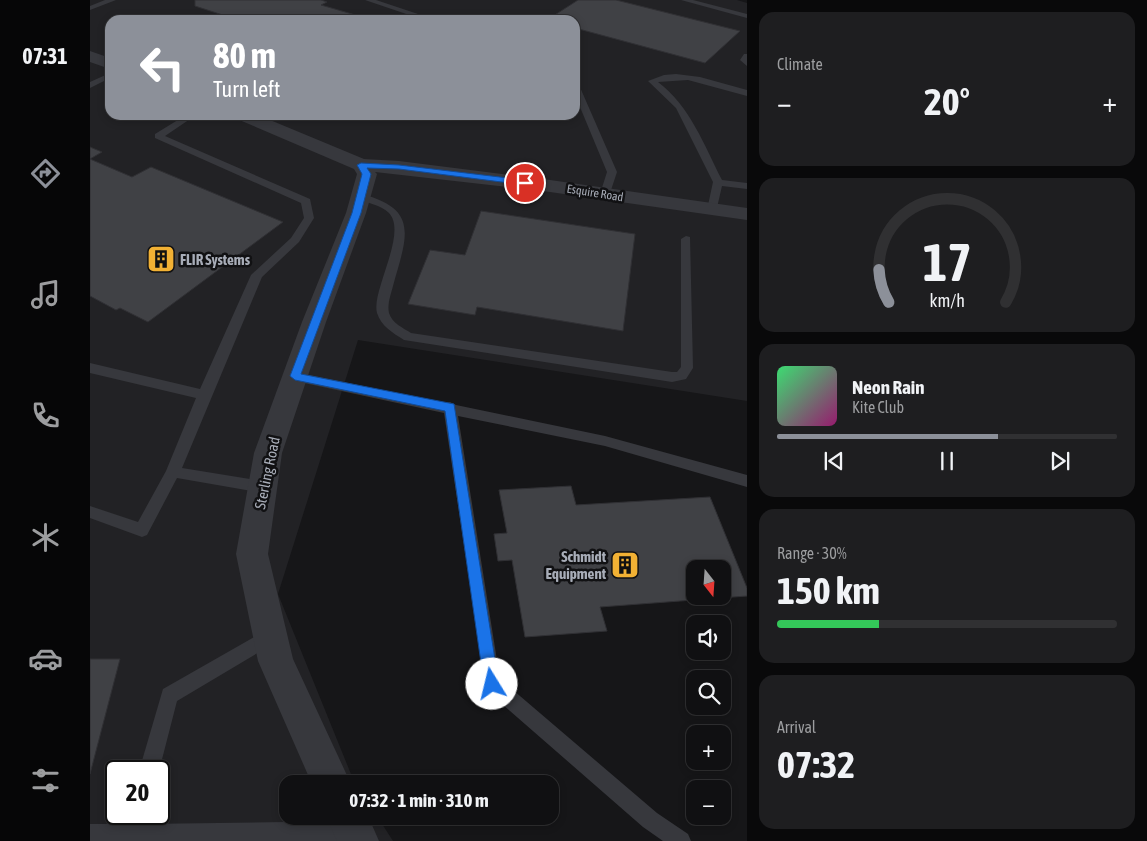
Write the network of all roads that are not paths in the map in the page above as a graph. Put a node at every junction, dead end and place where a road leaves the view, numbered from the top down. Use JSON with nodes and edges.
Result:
{"nodes":[{"id":1,"x":112,"y":0,"type":"edge"},
{"id":2,"x":369,"y":0,"type":"edge"},
{"id":3,"x":685,"y":0,"type":"edge"},
{"id":4,"x":90,"y":8,"type":"edge"},
{"id":5,"x":416,"y":15,"type":"edge"},
{"id":6,"x":747,"y":16,"type":"edge"},
{"id":7,"x":90,"y":56,"type":"edge"},
{"id":8,"x":747,"y":56,"type":"edge"},
{"id":9,"x":105,"y":62,"type":"edge"},
{"id":10,"x":747,"y":64,"type":"edge"},
{"id":11,"x":105,"y":78,"type":"edge"},
{"id":12,"x":90,"y":85,"type":"edge"},
{"id":13,"x":747,"y":93,"type":"edge"},
{"id":14,"x":580,"y":97,"type":"edge"},
{"id":15,"x":184,"y":120,"type":"edge"},
{"id":16,"x":255,"y":120,"type":"edge"},
{"id":17,"x":361,"y":165,"type":"junction"},
{"id":18,"x":718,"y":182,"type":"junction"},
{"id":19,"x":747,"y":186,"type":"edge"},
{"id":20,"x":605,"y":194,"type":"junction"},
{"id":21,"x":361,"y":197,"type":"junction"},
{"id":22,"x":712,"y":210,"type":"junction"},
{"id":23,"x":747,"y":214,"type":"edge"},
{"id":24,"x":686,"y":239,"type":"dead end"},
{"id":25,"x":90,"y":368,"type":"edge"},
{"id":26,"x":295,"y":376,"type":"junction"},
{"id":27,"x":204,"y":395,"type":"junction"},
{"id":28,"x":450,"y":407,"type":"junction"},
{"id":29,"x":173,"y":472,"type":"junction"},
{"id":30,"x":747,"y":481,"type":"edge"},
{"id":31,"x":263,"y":487,"type":"junction"},
{"id":32,"x":90,"y":512,"type":"edge"},
{"id":33,"x":270,"y":636,"type":"junction"},
{"id":34,"x":151,"y":760,"type":"edge"},
{"id":35,"x":328,"y":775,"type":"edge"},
{"id":36,"x":134,"y":825,"type":"edge"},
{"id":37,"x":353,"y":829,"type":"edge"},
{"id":38,"x":90,"y":834,"type":"edge"},
{"id":39,"x":132,"y":834,"type":"junction"},
{"id":40,"x":681,"y":841,"type":"edge"}],
"edges":[{"from":1,"to":4,"type":"lane"},
{"from":2,"to":5,"type":"lane"},
{"from":3,"to":6,"type":"lane"},
{"from":7,"to":9,"type":"street"},
{"from":8,"to":10,"type":"lane"},
{"from":11,"to":12,"type":"lane"},
{"from":13,"to":18,"type":"lane"},
{"from":14,"to":20,"type":"lane"},
{"from":15,"to":27,"type":"lane"},
{"from":16,"to":17,"type":"street","name":"Esquire Road"},
{"from":17,"to":20,"type":"street","name":"Esquire Road"},
{"from":17,"to":21,"type":"street","name":"Sterling Road"},
{"from":18,"to":19,"type":"lane"},
{"from":18,"to":22,"type":"lane"},
{"from":20,"to":22,"type":"street","name":"Esquire Road"},
{"from":21,"to":24,"type":"lane"},
{"from":21,"to":26,"type":"street","name":"Sterling Road"},
{"from":22,"to":23,"type":"street","name":"Esquire Road"},
{"from":25,"to":27,"type":"lane"},
{"from":26,"to":28,"type":"lane"},
{"from":26,"to":31,"type":"street","name":"Sterling Road"},
{"from":27,"to":29,"type":"lane"},
{"from":28,"to":30,"type":"lane"},
{"from":28,"to":40,"type":"lane"},
{"from":29,"to":31,"type":"lane"},
{"from":29,"to":32,"type":"lane"},
{"from":31,"to":33,"type":"street","name":"Sterling Road"},
{"from":33,"to":34,"type":"lane"},
{"from":33,"to":35,"type":"street","name":"Sterling Road"},
{"from":36,"to":39,"type":"lane"},
{"from":37,"to":39,"type":"lane"},
{"from":38,"to":39,"type":"lane"}]}
